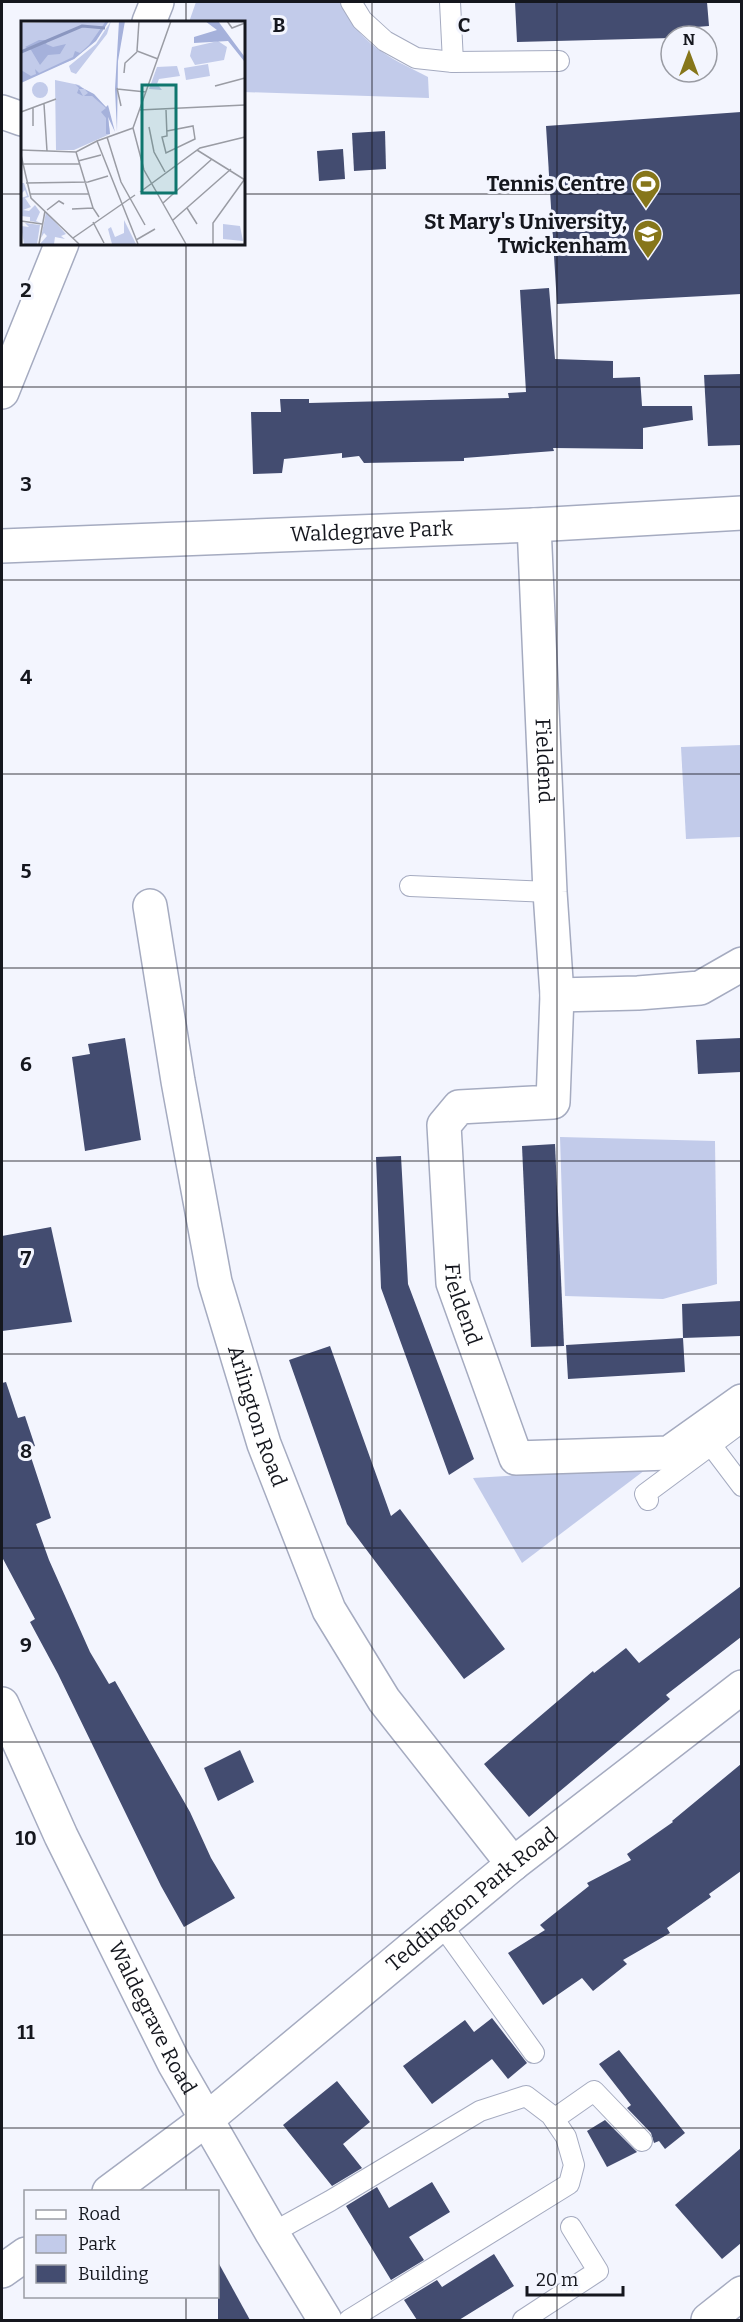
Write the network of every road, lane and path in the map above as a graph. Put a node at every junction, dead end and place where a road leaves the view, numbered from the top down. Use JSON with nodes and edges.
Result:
{"nodes":[{"id":1,"x":157,"y":2,"type":"edge"},
{"id":2,"x":351,"y":2,"type":"edge"},
{"id":3,"x":450,"y":2,"type":"edge"},
{"id":4,"x":149,"y":21,"type":"edge"},
{"id":5,"x":559,"y":61,"type":"dead end"},
{"id":6,"x":453,"y":62,"type":"junction"},
{"id":7,"x":2,"y":112,"type":"edge"},
{"id":8,"x":21,"y":119,"type":"edge"},
{"id":9,"x":62,"y":244,"type":"edge"},
{"id":10,"x":2,"y":392,"type":"edge"},
{"id":11,"x":741,"y":513,"type":"edge"},
{"id":12,"x":534,"y":525,"type":"junction"},
{"id":13,"x":2,"y":546,"type":"edge"},
{"id":14,"x":410,"y":886,"type":"dead end"},
{"id":15,"x":550,"y":892,"type":"junction"},
{"id":16,"x":150,"y":906,"type":"dead end"},
{"id":17,"x":741,"y":964,"type":"edge"},
{"id":18,"x":557,"y":995,"type":"junction"},
{"id":19,"x":741,"y":1401,"type":"edge"},
{"id":20,"x":741,"y":1422,"type":"edge"},
{"id":21,"x":711,"y":1445,"type":"junction"},
{"id":22,"x":741,"y":1486,"type":"edge"},
{"id":23,"x":648,"y":1500,"type":"dead end"},
{"id":24,"x":741,"y":1687,"type":"edge"},
{"id":25,"x":2,"y":1704,"type":"edge"},
{"id":26,"x":513,"y":1864,"type":"junction"},
{"id":27,"x":441,"y":1924,"type":"junction"},
{"id":28,"x":534,"y":2053,"type":"dead end"},
{"id":29,"x":207,"y":2119,"type":"junction"},
{"id":30,"x":554,"y":2119,"type":"junction"},
{"id":31,"x":642,"y":2141,"type":"dead end"},
{"id":32,"x":112,"y":2190,"type":"edge"},
{"id":33,"x":571,"y":2227,"type":"dead end"},
{"id":34,"x":272,"y":2233,"type":"junction"},
{"id":35,"x":24,"y":2254,"type":"edge"},
{"id":36,"x":2,"y":2271,"type":"edge"},
{"id":37,"x":741,"y":2293,"type":"edge"},
{"id":38,"x":325,"y":2320,"type":"edge"},
{"id":39,"x":349,"y":2320,"type":"edge"},
{"id":40,"x":523,"y":2320,"type":"edge"},
{"id":41,"x":708,"y":2320,"type":"edge"}],
"edges":[{"from":1,"to":4,"type":"street"},
{"from":2,"to":6,"type":"lane"},
{"from":3,"to":6,"type":"lane"},
{"from":5,"to":6,"type":"lane"},
{"from":7,"to":8,"type":"street"},
{"from":9,"to":10,"type":"street"},
{"from":11,"to":12,"type":"street","name":"Waldegrave Park"},
{"from":12,"to":13,"type":"street","name":"Waldegrave Park"},
{"from":12,"to":15,"type":"street","name":"Fieldend"},
{"from":14,"to":15,"type":"lane"},
{"from":15,"to":18,"type":"street","name":"Fieldend"},
{"from":16,"to":26,"type":"street","name":"Arlington Road"},
{"from":17,"to":18,"type":"street"},
{"from":18,"to":19,"type":"street","name":"Fieldend"},
{"from":20,"to":21,"type":"lane"},
{"from":21,"to":22,"type":"lane"},
{"from":21,"to":23,"type":"lane"},
{"from":24,"to":26,"type":"street","name":"Teddington Park Road"},
{"from":25,"to":29,"type":"street","name":"Waldegrave Road"},
{"from":26,"to":27,"type":"street","name":"Teddington Park Road"},
{"from":27,"to":28,"type":"lane"},
{"from":27,"to":29,"type":"street","name":"Teddington Park Road"},
{"from":29,"to":32,"type":"street","name":"Teddington Park Road"},
{"from":29,"to":34,"type":"street","name":"Waldegrave Road"},
{"from":30,"to":31,"type":"lane"},
{"from":30,"to":34,"type":"lane"},
{"from":30,"to":39,"type":"lane"},
{"from":33,"to":40,"type":"lane"},
{"from":34,"to":38,"type":"street","name":"Waldegrave Road"},
{"from":35,"to":36,"type":"street"},
{"from":37,"to":41,"type":"street"}]}
